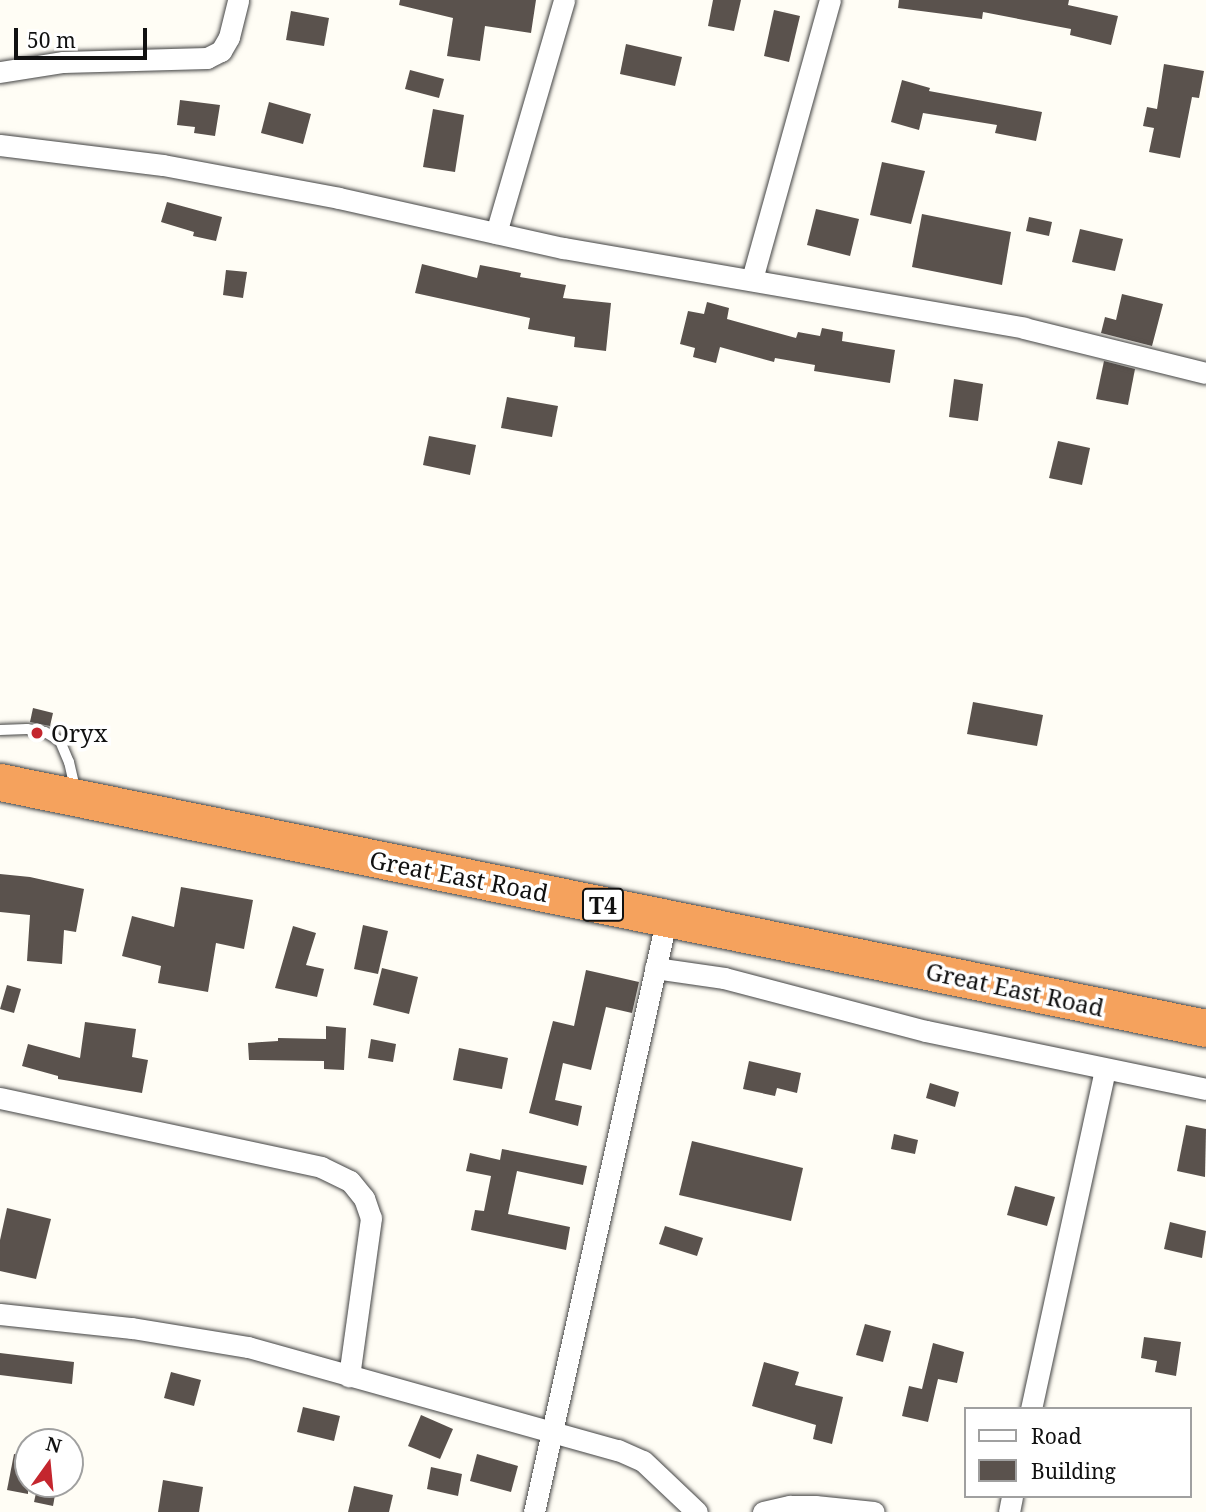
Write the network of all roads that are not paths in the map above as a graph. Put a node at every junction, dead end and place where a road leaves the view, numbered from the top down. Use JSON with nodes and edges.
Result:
{"nodes":[{"id":1,"x":238,"y":0,"type":"edge"},
{"id":2,"x":564,"y":0,"type":"edge"},
{"id":3,"x":830,"y":0,"type":"edge"},
{"id":4,"x":0,"y":72,"type":"edge"},
{"id":5,"x":0,"y":145,"type":"edge"},
{"id":6,"x":496,"y":233,"type":"junction"},
{"id":7,"x":752,"y":279,"type":"junction"},
{"id":8,"x":1206,"y":373,"type":"edge"},
{"id":9,"x":0,"y":730,"type":"edge"},
{"id":10,"x":0,"y":782,"type":"edge"},
{"id":11,"x":77,"y":798,"type":"junction"},
{"id":12,"x":667,"y":918,"type":"junction"},
{"id":13,"x":655,"y":968,"type":"junction"},
{"id":14,"x":1206,"y":1028,"type":"edge"},
{"id":15,"x":1105,"y":1069,"type":"junction"},
{"id":16,"x":1206,"y":1089,"type":"edge"},
{"id":17,"x":0,"y":1098,"type":"edge"},
{"id":18,"x":0,"y":1314,"type":"edge"},
{"id":19,"x":349,"y":1376,"type":"junction"},
{"id":20,"x":1031,"y":1407,"type":"edge"},
{"id":21,"x":552,"y":1432,"type":"junction"},
{"id":22,"x":534,"y":1512,"type":"edge"},
{"id":23,"x":697,"y":1512,"type":"edge"},
{"id":24,"x":763,"y":1512,"type":"edge"},
{"id":25,"x":874,"y":1512,"type":"edge"}],
"edges":[{"from":1,"to":4,"type":"street"},
{"from":2,"to":6,"type":"street"},
{"from":3,"to":7,"type":"street"},
{"from":5,"to":6,"type":"street"},
{"from":6,"to":7,"type":"street"},
{"from":7,"to":8,"type":"street"},
{"from":9,"to":11,"type":"lane"},
{"from":10,"to":11,"type":"highway","name":"Great East Road","number":"T4"},
{"from":11,"to":12,"type":"highway","name":"Great East Road","number":"T4"},
{"from":12,"to":13,"type":"street"},
{"from":12,"to":14,"type":"highway","name":"Great East Road","number":"T4"},
{"from":13,"to":15,"type":"street"},
{"from":13,"to":21,"type":"street"},
{"from":15,"to":16,"type":"street"},
{"from":15,"to":20,"type":"street"},
{"from":17,"to":19,"type":"street"},
{"from":18,"to":19,"type":"street"},
{"from":19,"to":21,"type":"street"},
{"from":21,"to":22,"type":"street"},
{"from":21,"to":23,"type":"street"},
{"from":24,"to":25,"type":"street"}]}
